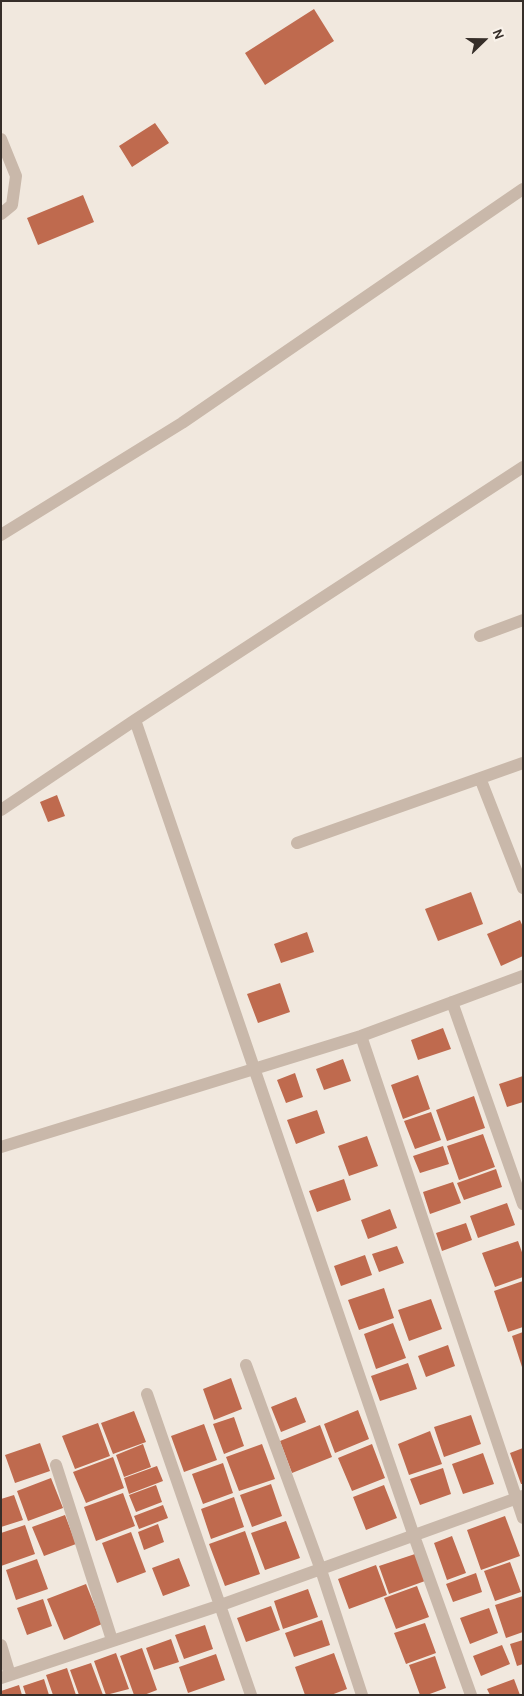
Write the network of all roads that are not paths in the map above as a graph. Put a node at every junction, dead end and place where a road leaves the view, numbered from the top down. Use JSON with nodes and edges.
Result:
{"nodes":[{"id":1,"x":1,"y":138,"type":"edge"},
{"id":2,"x":523,"y":189,"type":"edge"},
{"id":3,"x":1,"y":214,"type":"edge"},
{"id":4,"x":523,"y":467,"type":"edge"},
{"id":5,"x":18,"y":523,"type":"junction"},
{"id":6,"x":1,"y":526,"type":"edge"},
{"id":7,"x":1,"y":535,"type":"edge"},
{"id":8,"x":523,"y":620,"type":"edge"},
{"id":9,"x":480,"y":636,"type":"dead end"},
{"id":10,"x":135,"y":720,"type":"junction"},
{"id":11,"x":523,"y":763,"type":"edge"},
{"id":12,"x":480,"y":778,"type":"junction"},
{"id":13,"x":1,"y":810,"type":"edge"},
{"id":14,"x":297,"y":843,"type":"dead end"},
{"id":15,"x":523,"y":888,"type":"edge"},
{"id":16,"x":523,"y":976,"type":"edge"},
{"id":17,"x":452,"y":1002,"type":"junction"},
{"id":18,"x":361,"y":1036,"type":"junction"},
{"id":19,"x":254,"y":1069,"type":"junction"},
{"id":20,"x":1,"y":1147,"type":"edge"},
{"id":21,"x":523,"y":1204,"type":"edge"},
{"id":22,"x":246,"y":1365,"type":"dead end"},
{"id":23,"x":147,"y":1394,"type":"dead end"},
{"id":24,"x":56,"y":1465,"type":"dead end"},
{"id":25,"x":519,"y":1497,"type":"edge"},
{"id":26,"x":523,"y":1518,"type":"edge"},
{"id":27,"x":414,"y":1536,"type":"junction"},
{"id":28,"x":321,"y":1570,"type":"junction"},
{"id":29,"x":221,"y":1605,"type":"junction"},
{"id":30,"x":112,"y":1640,"type":"junction"},
{"id":31,"x":1,"y":1645,"type":"edge"},
{"id":32,"x":6,"y":1676,"type":"edge"},
{"id":33,"x":251,"y":1695,"type":"edge"},
{"id":34,"x":362,"y":1695,"type":"edge"},
{"id":35,"x":472,"y":1695,"type":"edge"}],
"edges":[{"from":1,"to":3,"type":"street"},
{"from":2,"to":5,"type":"street"},
{"from":4,"to":10,"type":"street"},
{"from":5,"to":6,"type":"street"},
{"from":5,"to":7,"type":"street"},
{"from":8,"to":9,"type":"street"},
{"from":10,"to":13,"type":"street"},
{"from":10,"to":19,"type":"street"},
{"from":11,"to":12,"type":"street"},
{"from":12,"to":14,"type":"street"},
{"from":12,"to":15,"type":"street"},
{"from":16,"to":17,"type":"street"},
{"from":17,"to":18,"type":"street"},
{"from":17,"to":21,"type":"street"},
{"from":18,"to":19,"type":"street"},
{"from":18,"to":25,"type":"street"},
{"from":19,"to":20,"type":"street"},
{"from":19,"to":27,"type":"street"},
{"from":22,"to":28,"type":"street"},
{"from":23,"to":29,"type":"street"},
{"from":24,"to":30,"type":"street"},
{"from":25,"to":26,"type":"street"},
{"from":25,"to":27,"type":"street"},
{"from":27,"to":28,"type":"street"},
{"from":27,"to":35,"type":"street"},
{"from":28,"to":29,"type":"street"},
{"from":28,"to":34,"type":"street"},
{"from":29,"to":30,"type":"street"},
{"from":29,"to":33,"type":"street"},
{"from":30,"to":32,"type":"street"},
{"from":31,"to":32,"type":"street"}]}
